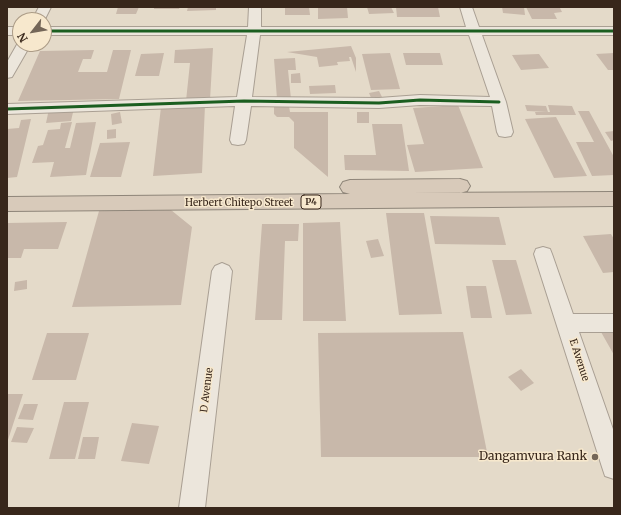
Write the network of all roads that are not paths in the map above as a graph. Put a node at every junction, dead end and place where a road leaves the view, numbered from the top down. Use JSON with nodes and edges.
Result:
{"nodes":[{"id":1,"x":255,"y":7,"type":"edge"},
{"id":2,"x":466,"y":7,"type":"edge"},
{"id":3,"x":52,"y":31,"type":"edge"},
{"id":4,"x":254,"y":31,"type":"junction"},
{"id":5,"x":614,"y":31,"type":"edge"},
{"id":6,"x":476,"y":32,"type":"junction"},
{"id":7,"x":19,"y":52,"type":"edge"},
{"id":8,"x":7,"y":74,"type":"edge"},
{"id":9,"x":244,"y":101,"type":"junction"},
{"id":10,"x":499,"y":102,"type":"junction"},
{"id":11,"x":7,"y":109,"type":"edge"},
{"id":12,"x":505,"y":132,"type":"dead end"},
{"id":13,"x":238,"y":140,"type":"dead end"},
{"id":14,"x":614,"y":186,"type":"edge"},
{"id":15,"x":7,"y":190,"type":"edge"},
{"id":16,"x":614,"y":200,"type":"edge"},
{"id":17,"x":7,"y":204,"type":"edge"},
{"id":18,"x":543,"y":254,"type":"dead end"},
{"id":19,"x":222,"y":271,"type":"dead end"},
{"id":20,"x":566,"y":323,"type":"junction"},
{"id":21,"x":614,"y":323,"type":"edge"},
{"id":22,"x":614,"y":467,"type":"edge"},
{"id":23,"x":192,"y":508,"type":"edge"}],
"edges":[{"from":1,"to":4,"type":"street"},
{"from":2,"to":6,"type":"street"},
{"from":3,"to":4,"type":"street"},
{"from":4,"to":6,"type":"street"},
{"from":4,"to":9,"type":"street"},
{"from":5,"to":6,"type":"street"},
{"from":6,"to":10,"type":"street"},
{"from":7,"to":8,"type":"street"},
{"from":9,"to":10,"type":"street"},
{"from":9,"to":11,"type":"street"},
{"from":9,"to":13,"type":"street"},
{"from":10,"to":12,"type":"street"},
{"from":14,"to":15,"type":"highway","name":"Herbert Chitepo Street","number":"P4"},
{"from":16,"to":17,"type":"highway","name":"Herbert Chitepo Street","number":"P4"},
{"from":18,"to":20,"type":"street","name":"E Avenue"},
{"from":19,"to":23,"type":"street","name":"D Avenue"},
{"from":20,"to":21,"type":"street"},
{"from":20,"to":22,"type":"street","name":"E Avenue"}]}
